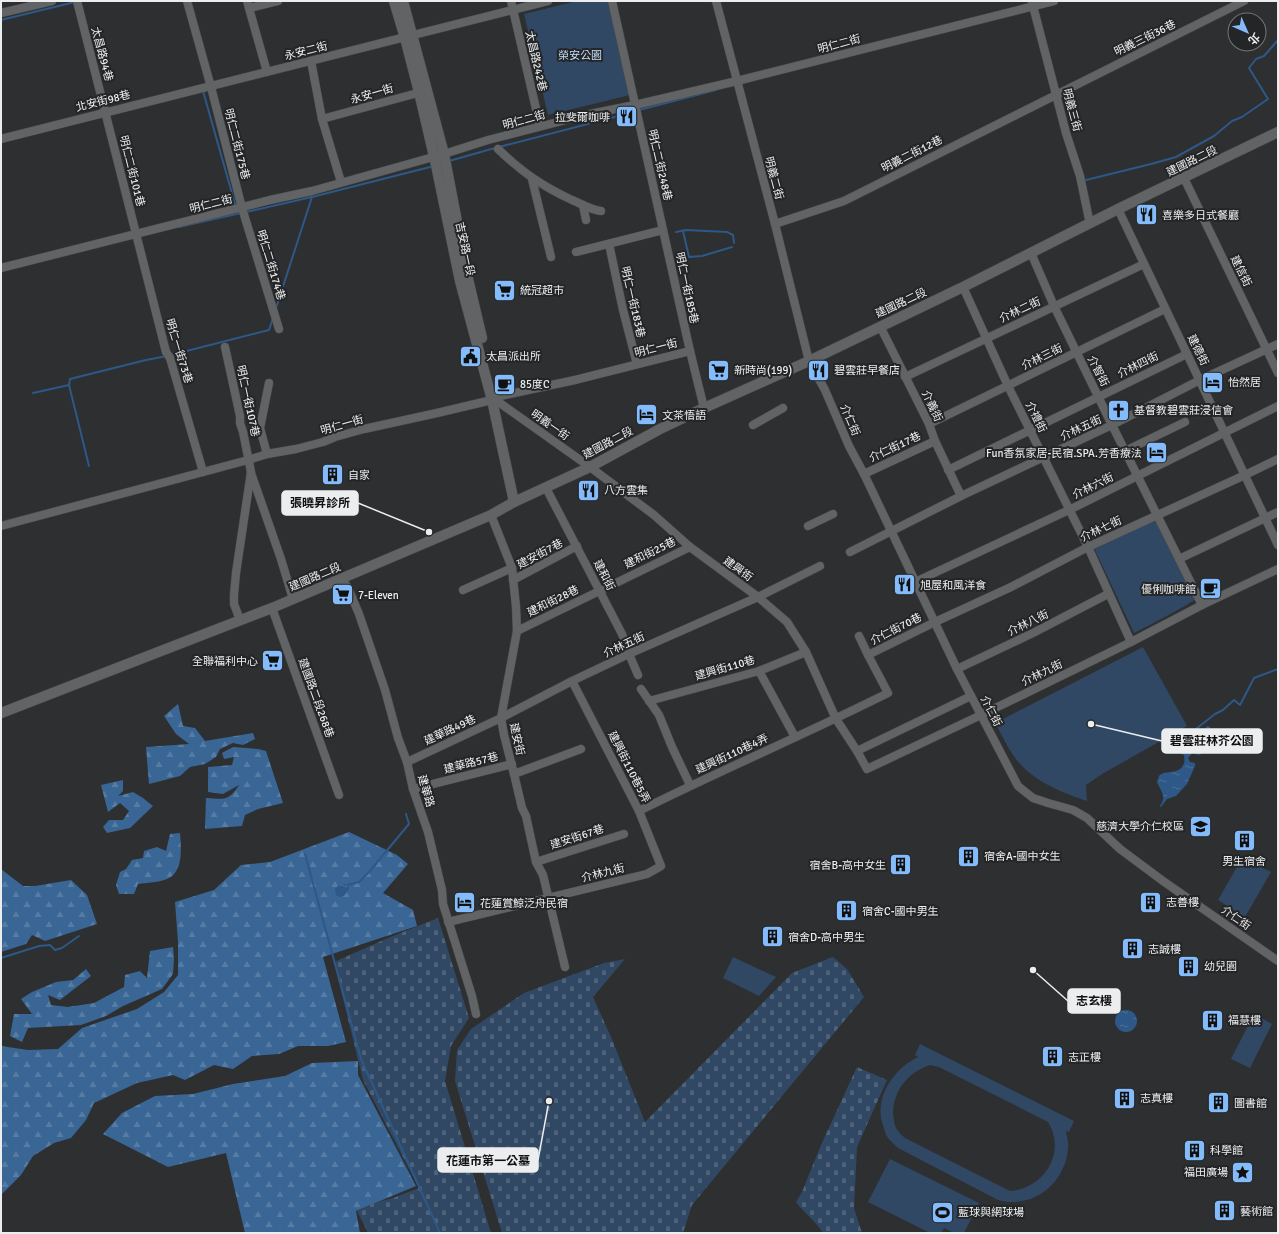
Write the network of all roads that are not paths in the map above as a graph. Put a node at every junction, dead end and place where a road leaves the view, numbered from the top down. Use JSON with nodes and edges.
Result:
{"nodes":[{"id":1,"x":52,"y":1,"type":"edge"},
{"id":2,"x":77,"y":1,"type":"edge"},
{"id":3,"x":187,"y":1,"type":"edge"},
{"id":4,"x":278,"y":1,"type":"edge"},
{"id":5,"x":394,"y":1,"type":"edge"},
{"id":6,"x":403,"y":1,"type":"edge"},
{"id":7,"x":510,"y":1,"type":"edge"},
{"id":8,"x":548,"y":1,"type":"edge"},
{"id":9,"x":612,"y":1,"type":"edge"},
{"id":10,"x":716,"y":1,"type":"edge"},
{"id":11,"x":1054,"y":1,"type":"edge"},
{"id":12,"x":1244,"y":1,"type":"edge"},
{"id":13,"x":26,"y":4,"type":"edge"},
{"id":14,"x":248,"y":4,"type":"edge"},
{"id":15,"x":1033,"y":4,"type":"edge"},
{"id":16,"x":513,"y":10,"type":"junction"},
{"id":17,"x":1,"y":13,"type":"edge"},
{"id":18,"x":407,"y":36,"type":"junction"},
{"id":19,"x":311,"y":61,"type":"junction"},
{"id":20,"x":267,"y":72,"type":"junction"},
{"id":21,"x":737,"y":81,"type":"junction"},
{"id":22,"x":211,"y":87,"type":"junction"},
{"id":23,"x":423,"y":91,"type":"junction"},
{"id":24,"x":1056,"y":95,"type":"junction"},
{"id":25,"x":635,"y":105,"type":"junction"},
{"id":26,"x":106,"y":112,"type":"junction"},
{"id":27,"x":322,"y":119,"type":"junction"},
{"id":28,"x":540,"y":126,"type":"junction"},
{"id":29,"x":1278,"y":132,"type":"edge"},
{"id":30,"x":1,"y":139,"type":"edge"},
{"id":31,"x":498,"y":149,"type":"dead end"},
{"id":32,"x":444,"y":154,"type":"junction"},
{"id":33,"x":433,"y":157,"type":"junction"},
{"id":34,"x":1184,"y":178,"type":"junction"},
{"id":35,"x":532,"y":179,"type":"junction"},
{"id":36,"x":341,"y":182,"type":"junction"},
{"id":37,"x":584,"y":205,"type":"junction"},
{"id":38,"x":242,"y":208,"type":"junction"},
{"id":39,"x":1118,"y":209,"type":"junction"},
{"id":40,"x":602,"y":211,"type":"dead end"},
{"id":41,"x":586,"y":220,"type":"dead end"},
{"id":42,"x":775,"y":224,"type":"junction"},
{"id":43,"x":1090,"y":224,"type":"junction"},
{"id":44,"x":663,"y":230,"type":"junction"},
{"id":45,"x":137,"y":235,"type":"junction"},
{"id":46,"x":609,"y":244,"type":"junction"},
{"id":47,"x":576,"y":252,"type":"dead end"},
{"id":48,"x":1031,"y":253,"type":"junction"},
{"id":49,"x":551,"y":258,"type":"dead end"},
{"id":50,"x":1144,"y":264,"type":"junction"},
{"id":51,"x":1,"y":268,"type":"edge"},
{"id":52,"x":963,"y":288,"type":"junction"},
{"id":53,"x":1054,"y":306,"type":"junction"},
{"id":54,"x":1165,"y":309,"type":"junction"},
{"id":55,"x":880,"y":326,"type":"junction"},
{"id":56,"x":279,"y":329,"type":"dead end"},
{"id":57,"x":986,"y":339,"type":"junction"},
{"id":58,"x":1278,"y":344,"type":"edge"},
{"id":59,"x":225,"y":347,"type":"dead end"},
{"id":60,"x":1266,"y":350,"type":"junction"},
{"id":61,"x":690,"y":351,"type":"junction"},
{"id":62,"x":1076,"y":352,"type":"junction"},
{"id":63,"x":1187,"y":354,"type":"junction"},
{"id":64,"x":809,"y":361,"type":"junction"},
{"id":65,"x":637,"y":364,"type":"junction"},
{"id":66,"x":1278,"y":373,"type":"edge"},
{"id":67,"x":905,"y":377,"type":"junction"},
{"id":68,"x":1200,"y":380,"type":"junction"},
{"id":69,"x":269,"y":383,"type":"dead end"},
{"id":70,"x":1008,"y":386,"type":"junction"},
{"id":71,"x":1099,"y":397,"type":"junction"},
{"id":72,"x":495,"y":399,"type":"junction"},
{"id":73,"x":1278,"y":406,"type":"edge"},
{"id":74,"x":704,"y":408,"type":"junction"},
{"id":75,"x":783,"y":408,"type":"dead end"},
{"id":76,"x":1185,"y":422,"type":"dead end"},
{"id":77,"x":929,"y":424,"type":"junction"},
{"id":78,"x":753,"y":425,"type":"dead end"},
{"id":79,"x":1112,"y":425,"type":"junction"},
{"id":80,"x":1031,"y":430,"type":"junction"},
{"id":81,"x":1226,"y":433,"type":"junction"},
{"id":82,"x":935,"y":441,"type":"junction"},
{"id":83,"x":1125,"y":451,"type":"junction"},
{"id":84,"x":267,"y":454,"type":"junction"},
{"id":85,"x":1043,"y":458,"type":"junction"},
{"id":86,"x":1278,"y":459,"type":"edge"},
{"id":87,"x":248,"y":460,"type":"junction"},
{"id":88,"x":590,"y":467,"type":"junction"},
{"id":89,"x":948,"y":470,"type":"junction"},
{"id":90,"x":203,"y":472,"type":"junction"},
{"id":91,"x":251,"y":472,"type":"junction"},
{"id":92,"x":864,"y":474,"type":"junction"},
{"id":93,"x":1245,"y":475,"type":"junction"},
{"id":94,"x":1137,"y":477,"type":"junction"},
{"id":95,"x":546,"y":488,"type":"junction"},
{"id":96,"x":961,"y":496,"type":"junction"},
{"id":97,"x":518,"y":501,"type":"junction"},
{"id":98,"x":1069,"y":510,"type":"junction"},
{"id":99,"x":1278,"y":512,"type":"edge"},
{"id":100,"x":833,"y":514,"type":"dead end"},
{"id":101,"x":491,"y":515,"type":"junction"},
{"id":102,"x":1157,"y":516,"type":"junction"},
{"id":103,"x":1265,"y":518,"type":"junction"},
{"id":104,"x":1,"y":526,"type":"edge"},
{"id":105,"x":808,"y":526,"type":"dead end"},
{"id":106,"x":891,"y":532,"type":"junction"},
{"id":107,"x":1278,"y":545,"type":"edge"},
{"id":108,"x":576,"y":546,"type":"junction"},
{"id":109,"x":690,"y":547,"type":"junction"},
{"id":110,"x":1088,"y":547,"type":"junction"},
{"id":111,"x":850,"y":552,"type":"dead end"},
{"id":112,"x":1179,"y":559,"type":"junction"},
{"id":113,"x":820,"y":566,"type":"dead end"},
{"id":114,"x":512,"y":568,"type":"junction"},
{"id":115,"x":1278,"y":569,"type":"edge"},
{"id":116,"x":342,"y":579,"type":"junction"},
{"id":117,"x":514,"y":580,"type":"junction"},
{"id":118,"x":915,"y":582,"type":"junction"},
{"id":119,"x":463,"y":590,"type":"dead end"},
{"id":120,"x":599,"y":590,"type":"junction"},
{"id":121,"x":1108,"y":594,"type":"junction"},
{"id":122,"x":758,"y":597,"type":"junction"},
{"id":123,"x":293,"y":599,"type":"junction"},
{"id":124,"x":1202,"y":605,"type":"junction"},
{"id":125,"x":272,"y":608,"type":"junction"},
{"id":126,"x":240,"y":620,"type":"junction"},
{"id":127,"x":935,"y":622,"type":"junction"},
{"id":128,"x":517,"y":631,"type":"junction"},
{"id":129,"x":860,"y":636,"type":"dead end"},
{"id":130,"x":1131,"y":642,"type":"junction"},
{"id":131,"x":806,"y":652,"type":"junction"},
{"id":132,"x":629,"y":654,"type":"junction"},
{"id":133,"x":868,"y":655,"type":"junction"},
{"id":134,"x":957,"y":669,"type":"junction"},
{"id":135,"x":759,"y":671,"type":"junction"},
{"id":136,"x":638,"y":675,"type":"dead end"},
{"id":137,"x":572,"y":681,"type":"junction"},
{"id":138,"x":641,"y":689,"type":"dead end"},
{"id":139,"x":971,"y":696,"type":"junction"},
{"id":140,"x":649,"y":701,"type":"junction"},
{"id":141,"x":1,"y":713,"type":"edge"},
{"id":142,"x":981,"y":715,"type":"junction"},
{"id":143,"x":501,"y":718,"type":"junction"},
{"id":144,"x":836,"y":719,"type":"junction"},
{"id":145,"x":795,"y":737,"type":"junction"},
{"id":146,"x":581,"y":749,"type":"dead end"},
{"id":147,"x":857,"y":751,"type":"junction"},
{"id":148,"x":407,"y":762,"type":"junction"},
{"id":149,"x":512,"y":764,"type":"junction"},
{"id":150,"x":514,"y":774,"type":"junction"},
{"id":151,"x":690,"y":785,"type":"junction"},
{"id":152,"x":412,"y":789,"type":"junction"},
{"id":153,"x":339,"y":795,"type":"dead end"},
{"id":154,"x":638,"y":811,"type":"junction"},
{"id":155,"x":624,"y":834,"type":"dead end"},
{"id":156,"x":536,"y":862,"type":"junction"},
{"id":157,"x":661,"y":866,"type":"joint"},
{"id":158,"x":548,"y":898,"type":"junction"},
{"id":159,"x":448,"y":922,"type":"junction"},
{"id":160,"x":1278,"y":961,"type":"edge"},
{"id":161,"x":565,"y":966,"type":"dead end"},
{"id":162,"x":476,"y":1014,"type":"dead end"}],
"edges":[{"from":1,"to":13,"type":"street"},
{"from":2,"to":26,"type":"street","name":"太昌路94巷"},
{"from":3,"to":22,"type":"street","name":"明仁二街175巷"},
{"from":4,"to":14,"type":"street"},
{"from":5,"to":18,"type":"street","name":"吉安路一段"},
{"from":6,"to":18,"type":"street","name":"吉安路一段"},
{"from":7,"to":16,"type":"street","name":"太昌路242巷"},
{"from":8,"to":16,"type":"street","name":"永安二街"},
{"from":9,"to":25,"type":"street","name":"明仁二街248巷"},
{"from":10,"to":21,"type":"street","name":"明義二街"},
{"from":11,"to":15,"type":"street","name":"明仁二街"},
{"from":12,"to":24,"type":"street","name":"明義三街36巷"},
{"from":13,"to":17,"type":"street"},
{"from":14,"to":20,"type":"street"},
{"from":15,"to":21,"type":"street","name":"明仁二街"},
{"from":15,"to":24,"type":"street","name":"明義三街"},
{"from":16,"to":18,"type":"street","name":"永安二街"},
{"from":16,"to":28,"type":"street","name":"太昌路242巷"},
{"from":18,"to":19,"type":"street","name":"永安二街"},
{"from":18,"to":23,"type":"street","name":"吉安路一段"},
{"from":19,"to":20,"type":"street","name":"永安二街"},
{"from":19,"to":27,"type":"street"},
{"from":20,"to":22,"type":"street","name":"永安二街"},
{"from":21,"to":25,"type":"street","name":"明仁二街"},
{"from":21,"to":42,"type":"street","name":"明義二街"},
{"from":22,"to":26,"type":"street","name":"北安街98巷"},
{"from":22,"to":38,"type":"street","name":"明仁二街175巷"},
{"from":23,"to":27,"type":"street","name":"永安一街"},
{"from":23,"to":32,"type":"street","name":"吉安路一段"},
{"from":23,"to":33,"type":"street","name":"吉安路一段"},
{"from":24,"to":42,"type":"street","name":"明義二街12巷"},
{"from":24,"to":43,"type":"street","name":"明義三街"},
{"from":25,"to":28,"type":"street","name":"明仁二街"},
{"from":25,"to":44,"type":"street","name":"明仁二街248巷"},
{"from":26,"to":30,"type":"street","name":"北安街98巷"},
{"from":26,"to":45,"type":"street","name":"明仁二街101巷"},
{"from":27,"to":36,"type":"street"},
{"from":28,"to":32,"type":"street","name":"明仁二街"},
{"from":29,"to":34,"type":"street","name":"建國路二段"},
{"from":31,"to":35,"type":"street"},
{"from":32,"to":33,"type":"street","name":"明仁二街"},
{"from":32,"to":72,"type":"street","name":"吉安路一段"},
{"from":33,"to":36,"type":"street","name":"明仁二街"},
{"from":33,"to":72,"type":"street","name":"吉安路一段"},
{"from":34,"to":39,"type":"street","name":"建國路二段"},
{"from":34,"to":60,"type":"street","name":"建信街"},
{"from":35,"to":37,"type":"street"},
{"from":35,"to":49,"type":"street"},
{"from":36,"to":38,"type":"street","name":"明仁二街"},
{"from":37,"to":40,"type":"street"},
{"from":37,"to":41,"type":"street"},
{"from":38,"to":45,"type":"street","name":"明仁二街"},
{"from":38,"to":56,"type":"street","name":"明仁二街174巷"},
{"from":39,"to":43,"type":"street","name":"建國路二段"},
{"from":39,"to":50,"type":"street","name":"建德街"},
{"from":42,"to":64,"type":"street","name":"明義二街"},
{"from":43,"to":48,"type":"street","name":"建國路二段"},
{"from":44,"to":46,"type":"street"},
{"from":44,"to":61,"type":"street","name":"明仁一街185巷"},
{"from":45,"to":51,"type":"street","name":"明仁二街"},
{"from":45,"to":90,"type":"street","name":"明仁一街73巷"},
{"from":46,"to":47,"type":"street"},
{"from":46,"to":65,"type":"street","name":"明仁一街183巷"},
{"from":48,"to":52,"type":"street","name":"建國路二段"},
{"from":48,"to":53,"type":"street","name":"介智街"},
{"from":50,"to":53,"type":"street","name":"介林二街"},
{"from":50,"to":54,"type":"street","name":"建德街"},
{"from":52,"to":55,"type":"street","name":"建國路二段"},
{"from":52,"to":57,"type":"street","name":"介禮街"},
{"from":53,"to":57,"type":"street","name":"介林二街"},
{"from":53,"to":62,"type":"street","name":"介智街"},
{"from":54,"to":62,"type":"street","name":"介林三街"},
{"from":54,"to":63,"type":"street","name":"建德街"},
{"from":55,"to":64,"type":"street","name":"建國路二段"},
{"from":55,"to":67,"type":"street","name":"介義街"},
{"from":57,"to":67,"type":"street","name":"介林二街"},
{"from":57,"to":70,"type":"street","name":"介禮街"},
{"from":58,"to":60,"type":"street","name":"介林五街"},
{"from":59,"to":87,"type":"street","name":"明仁一街107巷"},
{"from":60,"to":66,"type":"street","name":"建信街"},
{"from":60,"to":68,"type":"street","name":"介林五街"},
{"from":61,"to":65,"type":"street","name":"明仁一街"},
{"from":61,"to":74,"type":"street","name":"明仁一街185巷"},
{"from":62,"to":70,"type":"street","name":"介林三街"},
{"from":62,"to":71,"type":"street","name":"介智街"},
{"from":63,"to":68,"type":"street","name":"建德街"},
{"from":63,"to":71,"type":"street","name":"介林四街"},
{"from":64,"to":74,"type":"street","name":"建國路二段"},
{"from":64,"to":92,"type":"street","name":"介仁街"},
{"from":65,"to":72,"type":"street","name":"明仁一街"},
{"from":67,"to":77,"type":"street","name":"介義街"},
{"from":68,"to":79,"type":"street","name":"介林五街"},
{"from":68,"to":81,"type":"street","name":"建德街"},
{"from":69,"to":84,"type":"street"},
{"from":70,"to":77,"type":"street","name":"介林三街"},
{"from":70,"to":80,"type":"street","name":"介禮街"},
{"from":71,"to":79,"type":"street","name":"介智街"},
{"from":71,"to":80,"type":"street","name":"介林四街"},
{"from":72,"to":84,"type":"street","name":"明仁一街"},
{"from":72,"to":88,"type":"street","name":"明義一街"},
{"from":72,"to":97,"type":"street","name":"吉安路一段"},
{"from":73,"to":81,"type":"street","name":"介林六街"},
{"from":74,"to":88,"type":"street","name":"建國路二段"},
{"from":75,"to":78,"type":"street"},
{"from":76,"to":83,"type":"street"},
{"from":77,"to":82,"type":"street","name":"介義街"},
{"from":79,"to":83,"type":"street","name":"介智街"},
{"from":79,"to":85,"type":"street","name":"介林五街"},
{"from":80,"to":85,"type":"street","name":"介禮街"},
{"from":80,"to":89,"type":"street","name":"介林四街"},
{"from":81,"to":93,"type":"street","name":"建德街"},
{"from":81,"to":94,"type":"street","name":"介林六街"},
{"from":82,"to":89,"type":"street","name":"介義街"},
{"from":82,"to":92,"type":"street","name":"介仁街17巷"},
{"from":83,"to":94,"type":"street","name":"介智街"},
{"from":84,"to":87,"type":"street","name":"明仁一街"},
{"from":85,"to":96,"type":"street","name":"介林五街"},
{"from":85,"to":98,"type":"street","name":"介禮街"},
{"from":86,"to":93,"type":"street","name":"介林七街"},
{"from":87,"to":90,"type":"street","name":"明仁一街"},
{"from":87,"to":91,"type":"street","name":"明仁一街107巷"},
{"from":88,"to":95,"type":"street","name":"建國路二段"},
{"from":88,"to":109,"type":"street","name":"建興街"},
{"from":89,"to":96,"type":"street","name":"介義街"},
{"from":90,"to":104,"type":"street","name":"明仁一街"},
{"from":91,"to":123,"type":"street","name":"明仁一街107巷"},
{"from":91,"to":126,"type":"street"},
{"from":92,"to":106,"type":"street","name":"介仁街"},
{"from":93,"to":102,"type":"street","name":"介林七街"},
{"from":93,"to":103,"type":"street","name":"建德街"},
{"from":94,"to":98,"type":"street","name":"介林六街"},
{"from":94,"to":102,"type":"street","name":"介智街"},
{"from":95,"to":97,"type":"street","name":"建國路二段"},
{"from":95,"to":108,"type":"street","name":"建和街"},
{"from":96,"to":106,"type":"street","name":"介林五街"},
{"from":97,"to":101,"type":"street","name":"建國路二段"},
{"from":98,"to":110,"type":"street","name":"介禮街"},
{"from":98,"to":118,"type":"street","name":"介林六街"},
{"from":99,"to":103,"type":"street"},
{"from":100,"to":105,"type":"street"},
{"from":101,"to":114,"type":"street","name":"建安街"},
{"from":101,"to":116,"type":"street","name":"建國路二段"},
{"from":102,"to":110,"type":"street","name":"介林七街"},
{"from":102,"to":112,"type":"street","name":"介智街"},
{"from":103,"to":107,"type":"street","name":"建德街"},
{"from":103,"to":112,"type":"street"},
{"from":106,"to":111,"type":"street","name":"介林五街"},
{"from":106,"to":118,"type":"street","name":"介仁街"},
{"from":108,"to":117,"type":"street","name":"建安街7巷"},
{"from":108,"to":120,"type":"street","name":"建和街"},
{"from":109,"to":120,"type":"street","name":"建和街25巷"},
{"from":109,"to":122,"type":"street","name":"建興街"},
{"from":110,"to":121,"type":"street","name":"介禮街"},
{"from":110,"to":127,"type":"street","name":"介林七街"},
{"from":112,"to":124,"type":"street","name":"介智街"},
{"from":113,"to":122,"type":"street","name":"介林五街"},
{"from":114,"to":117,"type":"street","name":"建安街"},
{"from":114,"to":119,"type":"street"},
{"from":115,"to":124,"type":"street","name":"介林九街"},
{"from":116,"to":123,"type":"street","name":"建國路二段"},
{"from":116,"to":148,"type":"street","name":"建華路"},
{"from":117,"to":128,"type":"street","name":"建安街"},
{"from":118,"to":127,"type":"street","name":"介仁街"},
{"from":120,"to":128,"type":"street","name":"建和街28巷"},
{"from":120,"to":132,"type":"street","name":"建和街"},
{"from":121,"to":130,"type":"street","name":"介禮街"},
{"from":121,"to":134,"type":"street","name":"介林八街"},
{"from":122,"to":131,"type":"street","name":"建興街"},
{"from":122,"to":132,"type":"street","name":"介林五街"},
{"from":123,"to":125,"type":"street","name":"建國路二段"},
{"from":124,"to":130,"type":"street","name":"介林九街"},
{"from":125,"to":126,"type":"street","name":"建國路二段"},
{"from":125,"to":153,"type":"street","name":"建國路二段268巷"},
{"from":126,"to":141,"type":"street","name":"建國路二段"},
{"from":127,"to":133,"type":"street","name":"介仁街70巷"},
{"from":127,"to":134,"type":"street","name":"介仁街"},
{"from":128,"to":143,"type":"street","name":"建安街"},
{"from":129,"to":133,"type":"street"},
{"from":130,"to":142,"type":"street","name":"介林九街"},
{"from":131,"to":135,"type":"street","name":"建興街110巷"},
{"from":131,"to":144,"type":"street","name":"建興街"},
{"from":132,"to":136,"type":"street","name":"建和街"},
{"from":132,"to":137,"type":"street","name":"介林五街"},
{"from":133,"to":144,"type":"street","name":"建興街110巷4弄"},
{"from":134,"to":139,"type":"street","name":"介仁街"},
{"from":135,"to":140,"type":"street","name":"建興街110巷"},
{"from":135,"to":145,"type":"street"},
{"from":137,"to":143,"type":"street","name":"介林五街"},
{"from":137,"to":154,"type":"street","name":"建興街110巷5弄"},
{"from":138,"to":140,"type":"street"},
{"from":139,"to":142,"type":"street","name":"介仁街"},
{"from":139,"to":147,"type":"street"},
{"from":140,"to":151,"type":"street"},
{"from":142,"to":147,"type":"street","name":"介林九街"},
{"from":142,"to":160,"type":"street","name":"介仁街"},
{"from":143,"to":148,"type":"street","name":"建華路49巷"},
{"from":143,"to":149,"type":"street","name":"建安街"},
{"from":144,"to":145,"type":"street","name":"建興街110巷4弄"},
{"from":144,"to":147,"type":"street","name":"介林九街"},
{"from":145,"to":151,"type":"street","name":"建興街110巷4弄"},
{"from":146,"to":150,"type":"street"},
{"from":148,"to":152,"type":"street","name":"建華路"},
{"from":149,"to":150,"type":"street","name":"建安街"},
{"from":149,"to":152,"type":"street","name":"建華路57巷"},
{"from":150,"to":156,"type":"street","name":"建安街"},
{"from":151,"to":154,"type":"street","name":"建興街110巷4弄"},
{"from":152,"to":159,"type":"street","name":"建華路"},
{"from":154,"to":157,"type":"street","name":"建興街110巷5弄"},
{"from":155,"to":156,"type":"street","name":"建安街67巷"},
{"from":156,"to":158,"type":"street","name":"建安街"},
{"from":157,"to":158,"type":"street","name":"介林九街"},
{"from":158,"to":159,"type":"street","name":"介林九街"},
{"from":158,"to":161,"type":"street","name":"建安街"},
{"from":159,"to":162,"type":"street","name":"建華路"}]}
